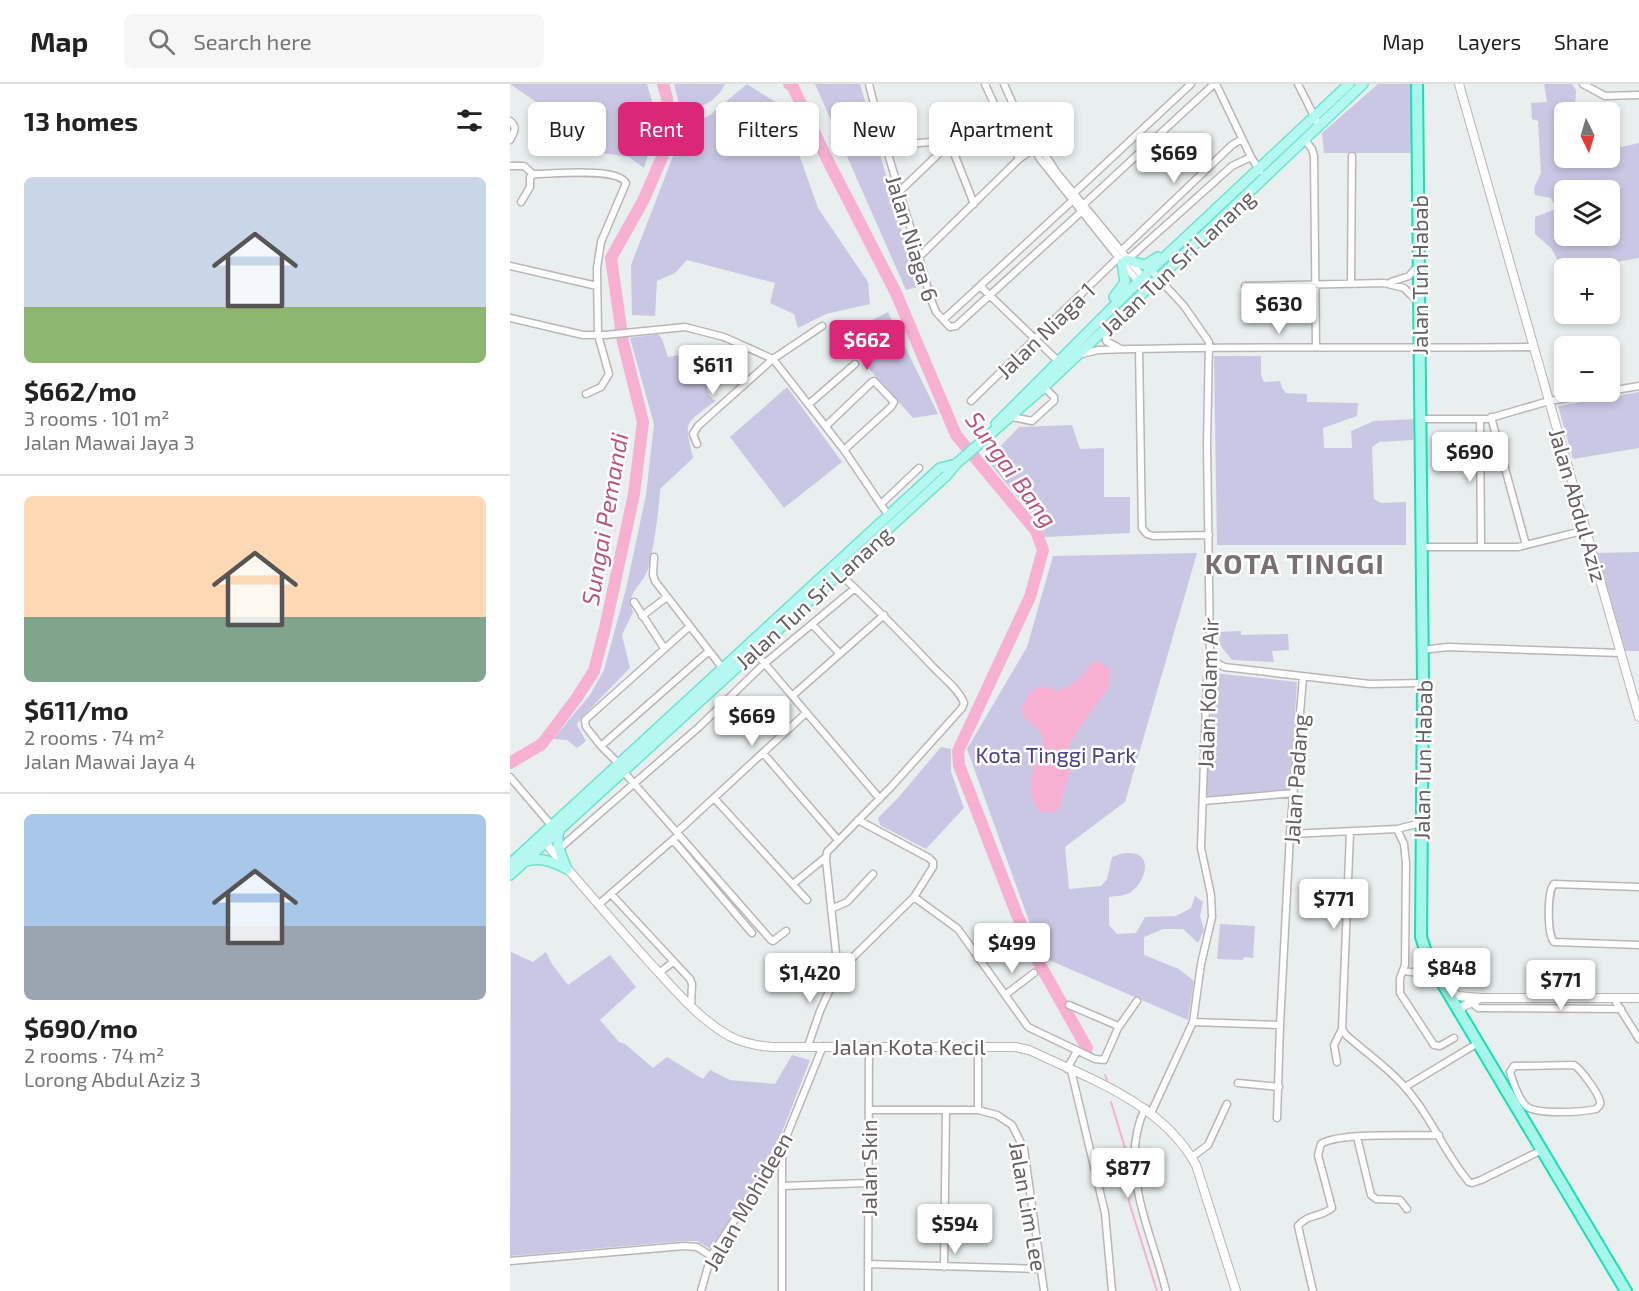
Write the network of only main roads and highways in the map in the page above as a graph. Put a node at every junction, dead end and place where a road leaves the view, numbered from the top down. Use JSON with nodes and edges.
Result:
{"nodes":[{"id":1,"x":1349,"y":84,"type":"edge"},
{"id":2,"x":1363,"y":84,"type":"edge"},
{"id":3,"x":1416,"y":84,"type":"edge"},
{"id":4,"x":1424,"y":84,"type":"edge"},
{"id":5,"x":1419,"y":174,"type":"junction"},
{"id":6,"x":1177,"y":246,"type":"junction"},
{"id":7,"x":1088,"y":332,"type":"junction"},
{"id":8,"x":987,"y":436,"type":"junction"},
{"id":9,"x":956,"y":464,"type":"junction"},
{"id":10,"x":725,"y":672,"type":"junction"},
{"id":11,"x":620,"y":767,"type":"junction"},
{"id":12,"x":562,"y":827,"type":"junction"},
{"id":13,"x":542,"y":839,"type":"junction"},
{"id":14,"x":522,"y":863,"type":"junction"},
{"id":15,"x":510,"y":864,"type":"edge"},
{"id":16,"x":510,"y":875,"type":"edge"},
{"id":17,"x":1610,"y":1262,"type":"junction"},
{"id":18,"x":1613,"y":1291,"type":"edge"},
{"id":19,"x":1626,"y":1291,"type":"edge"}],
"edges":[{"from":1,"to":6,"type":"main road","name":"Jalan Tun Sri Lanang"},
{"from":2,"to":8,"type":"main road","name":"Jalan Tun Sri Lanang"},
{"from":3,"to":5,"type":"highway","name":"Jalan Tun Habab"},
{"from":4,"to":5,"type":"highway","name":"Jalan Tun Habab"},
{"from":5,"to":17,"type":"highway","name":"Jalan Tun Habab"},
{"from":6,"to":7,"type":"main road","name":"Jalan Tun Sri Lanang"},
{"from":6,"to":7,"type":"main road"},
{"from":7,"to":8,"type":"main road","name":"Jalan Tun Sri Lanang"},
{"from":8,"to":9,"type":"main road","name":"Jalan Tun Sri Lanang"},
{"from":9,"to":10,"type":"main road","name":"Jalan Tun Sri Lanang"},
{"from":9,"to":10,"type":"main road","name":"Jalan Tun Sri Lanang"},
{"from":10,"to":11,"type":"main road","name":"Jalan Tun Sri Lanang"},
{"from":11,"to":12,"type":"main road","name":"Jalan Tun Sri Lanang"},
{"from":11,"to":13,"type":"main road","name":"Jalan Tun Sri Lanang"},
{"from":12,"to":13,"type":"main road","name":"Jalan Tun Sri Lanang"},
{"from":12,"to":14,"type":"main road"},
{"from":13,"to":14,"type":"main road","name":"Jalan Tun Sri Lanang"},
{"from":13,"to":15,"type":"main road","name":"Jalan Tun Sri Lanang"},
{"from":14,"to":16,"type":"main road","name":"Jalan Tun Sri Lanang"},
{"from":17,"to":18,"type":"highway"},
{"from":17,"to":19,"type":"highway","name":"Jalan Tun Habab"}]}
